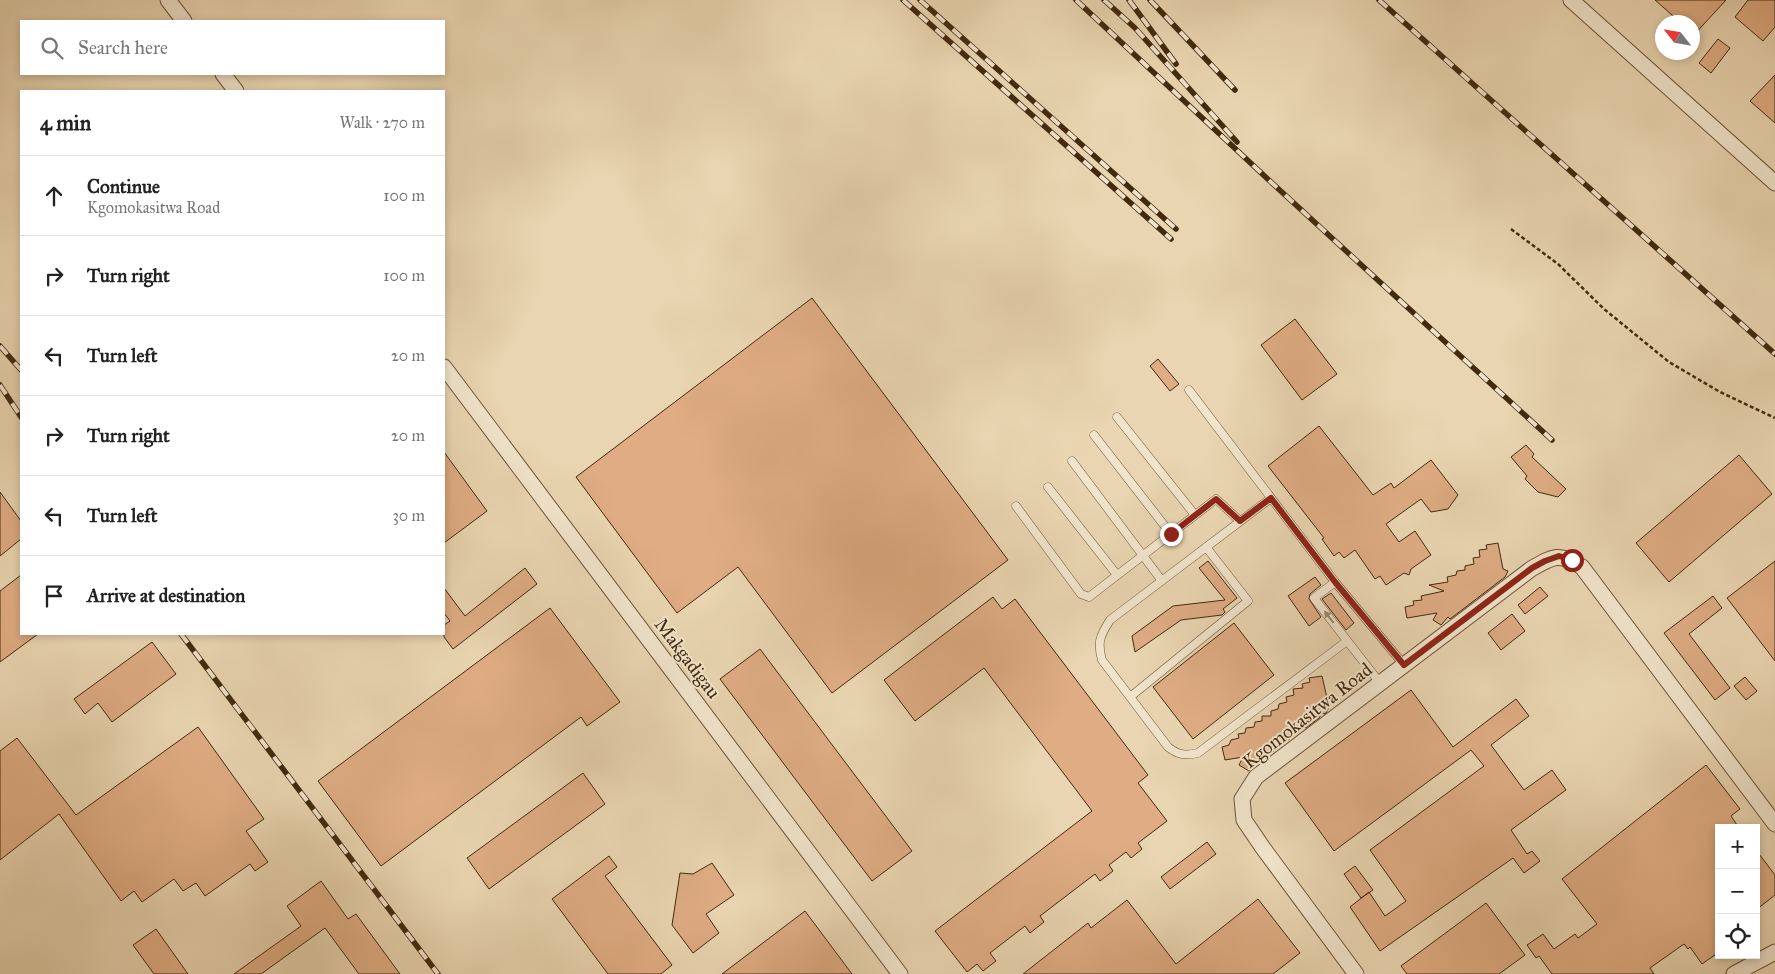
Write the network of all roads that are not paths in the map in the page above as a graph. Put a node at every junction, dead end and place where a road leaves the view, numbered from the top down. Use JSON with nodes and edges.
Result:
{"nodes":[{"id":1,"x":168,"y":0,"type":"edge"},
{"id":2,"x":1570,"y":0,"type":"edge"},
{"id":3,"x":183,"y":20,"type":"edge"},
{"id":4,"x":224,"y":75,"type":"edge"},
{"id":5,"x":235,"y":90,"type":"edge"},
{"id":6,"x":1775,"y":183,"type":"edge"},
{"id":7,"x":445,"y":367,"type":"edge"},
{"id":8,"x":1189,"y":390,"type":"dead end"},
{"id":9,"x":1117,"y":417,"type":"dead end"},
{"id":10,"x":1094,"y":435,"type":"dead end"},
{"id":11,"x":1072,"y":461,"type":"dead end"},
{"id":12,"x":1048,"y":487,"type":"dead end"},
{"id":13,"x":1271,"y":498,"type":"junction"},
{"id":14,"x":1016,"y":506,"type":"dead end"},
{"id":15,"x":1195,"y":515,"type":"junction"},
{"id":16,"x":1240,"y":521,"type":"junction"},
{"id":17,"x":1171,"y":534,"type":"junction"},
{"id":18,"x":1206,"y":547,"type":"junction"},
{"id":19,"x":1142,"y":555,"type":"junction"},
{"id":20,"x":1117,"y":575,"type":"junction"},
{"id":21,"x":1162,"y":581,"type":"junction"},
{"id":22,"x":1335,"y":582,"type":"junction"},
{"id":23,"x":1347,"y":641,"type":"junction"},
{"id":24,"x":1404,"y":665,"type":"junction"},
{"id":25,"x":1380,"y":683,"type":"junction"},
{"id":26,"x":1130,"y":697,"type":"junction"},
{"id":27,"x":1775,"y":824,"type":"edge"},
{"id":28,"x":1775,"y":952,"type":"edge"},
{"id":29,"x":900,"y":974,"type":"edge"},
{"id":30,"x":1356,"y":974,"type":"edge"},
{"id":31,"x":1734,"y":974,"type":"edge"}],
"edges":[{"from":1,"to":3,"type":"street"},
{"from":2,"to":6,"type":"street"},
{"from":4,"to":5,"type":"street"},
{"from":7,"to":29,"type":"street","name":"Makgadigau"},
{"from":8,"to":13,"type":"lane"},
{"from":9,"to":15,"type":"lane"},
{"from":10,"to":17,"type":"lane"},
{"from":11,"to":19,"type":"lane"},
{"from":12,"to":20,"type":"lane"},
{"from":13,"to":16,"type":"lane"},
{"from":13,"to":22,"type":"lane"},
{"from":14,"to":20,"type":"lane"},
{"from":15,"to":16,"type":"lane"},
{"from":15,"to":17,"type":"lane"},
{"from":16,"to":18,"type":"lane"},
{"from":17,"to":19,"type":"lane"},
{"from":18,"to":21,"type":"lane"},
{"from":18,"to":26,"type":"lane"},
{"from":19,"to":20,"type":"lane"},
{"from":19,"to":21,"type":"lane"},
{"from":21,"to":26,"type":"lane"},
{"from":23,"to":22,"type":"lane","one_way":true},
{"from":22,"to":24,"type":"lane"},
{"from":23,"to":25,"type":"lane"},
{"from":23,"to":26,"type":"lane"},
{"from":24,"to":25,"type":"street","name":"Kgomokasitwa Road"},
{"from":24,"to":27,"type":"street","name":"Kgomokasitwa Road"},
{"from":25,"to":30,"type":"street","name":"Kgomokasitwa Road"},
{"from":28,"to":31,"type":"street"}]}
